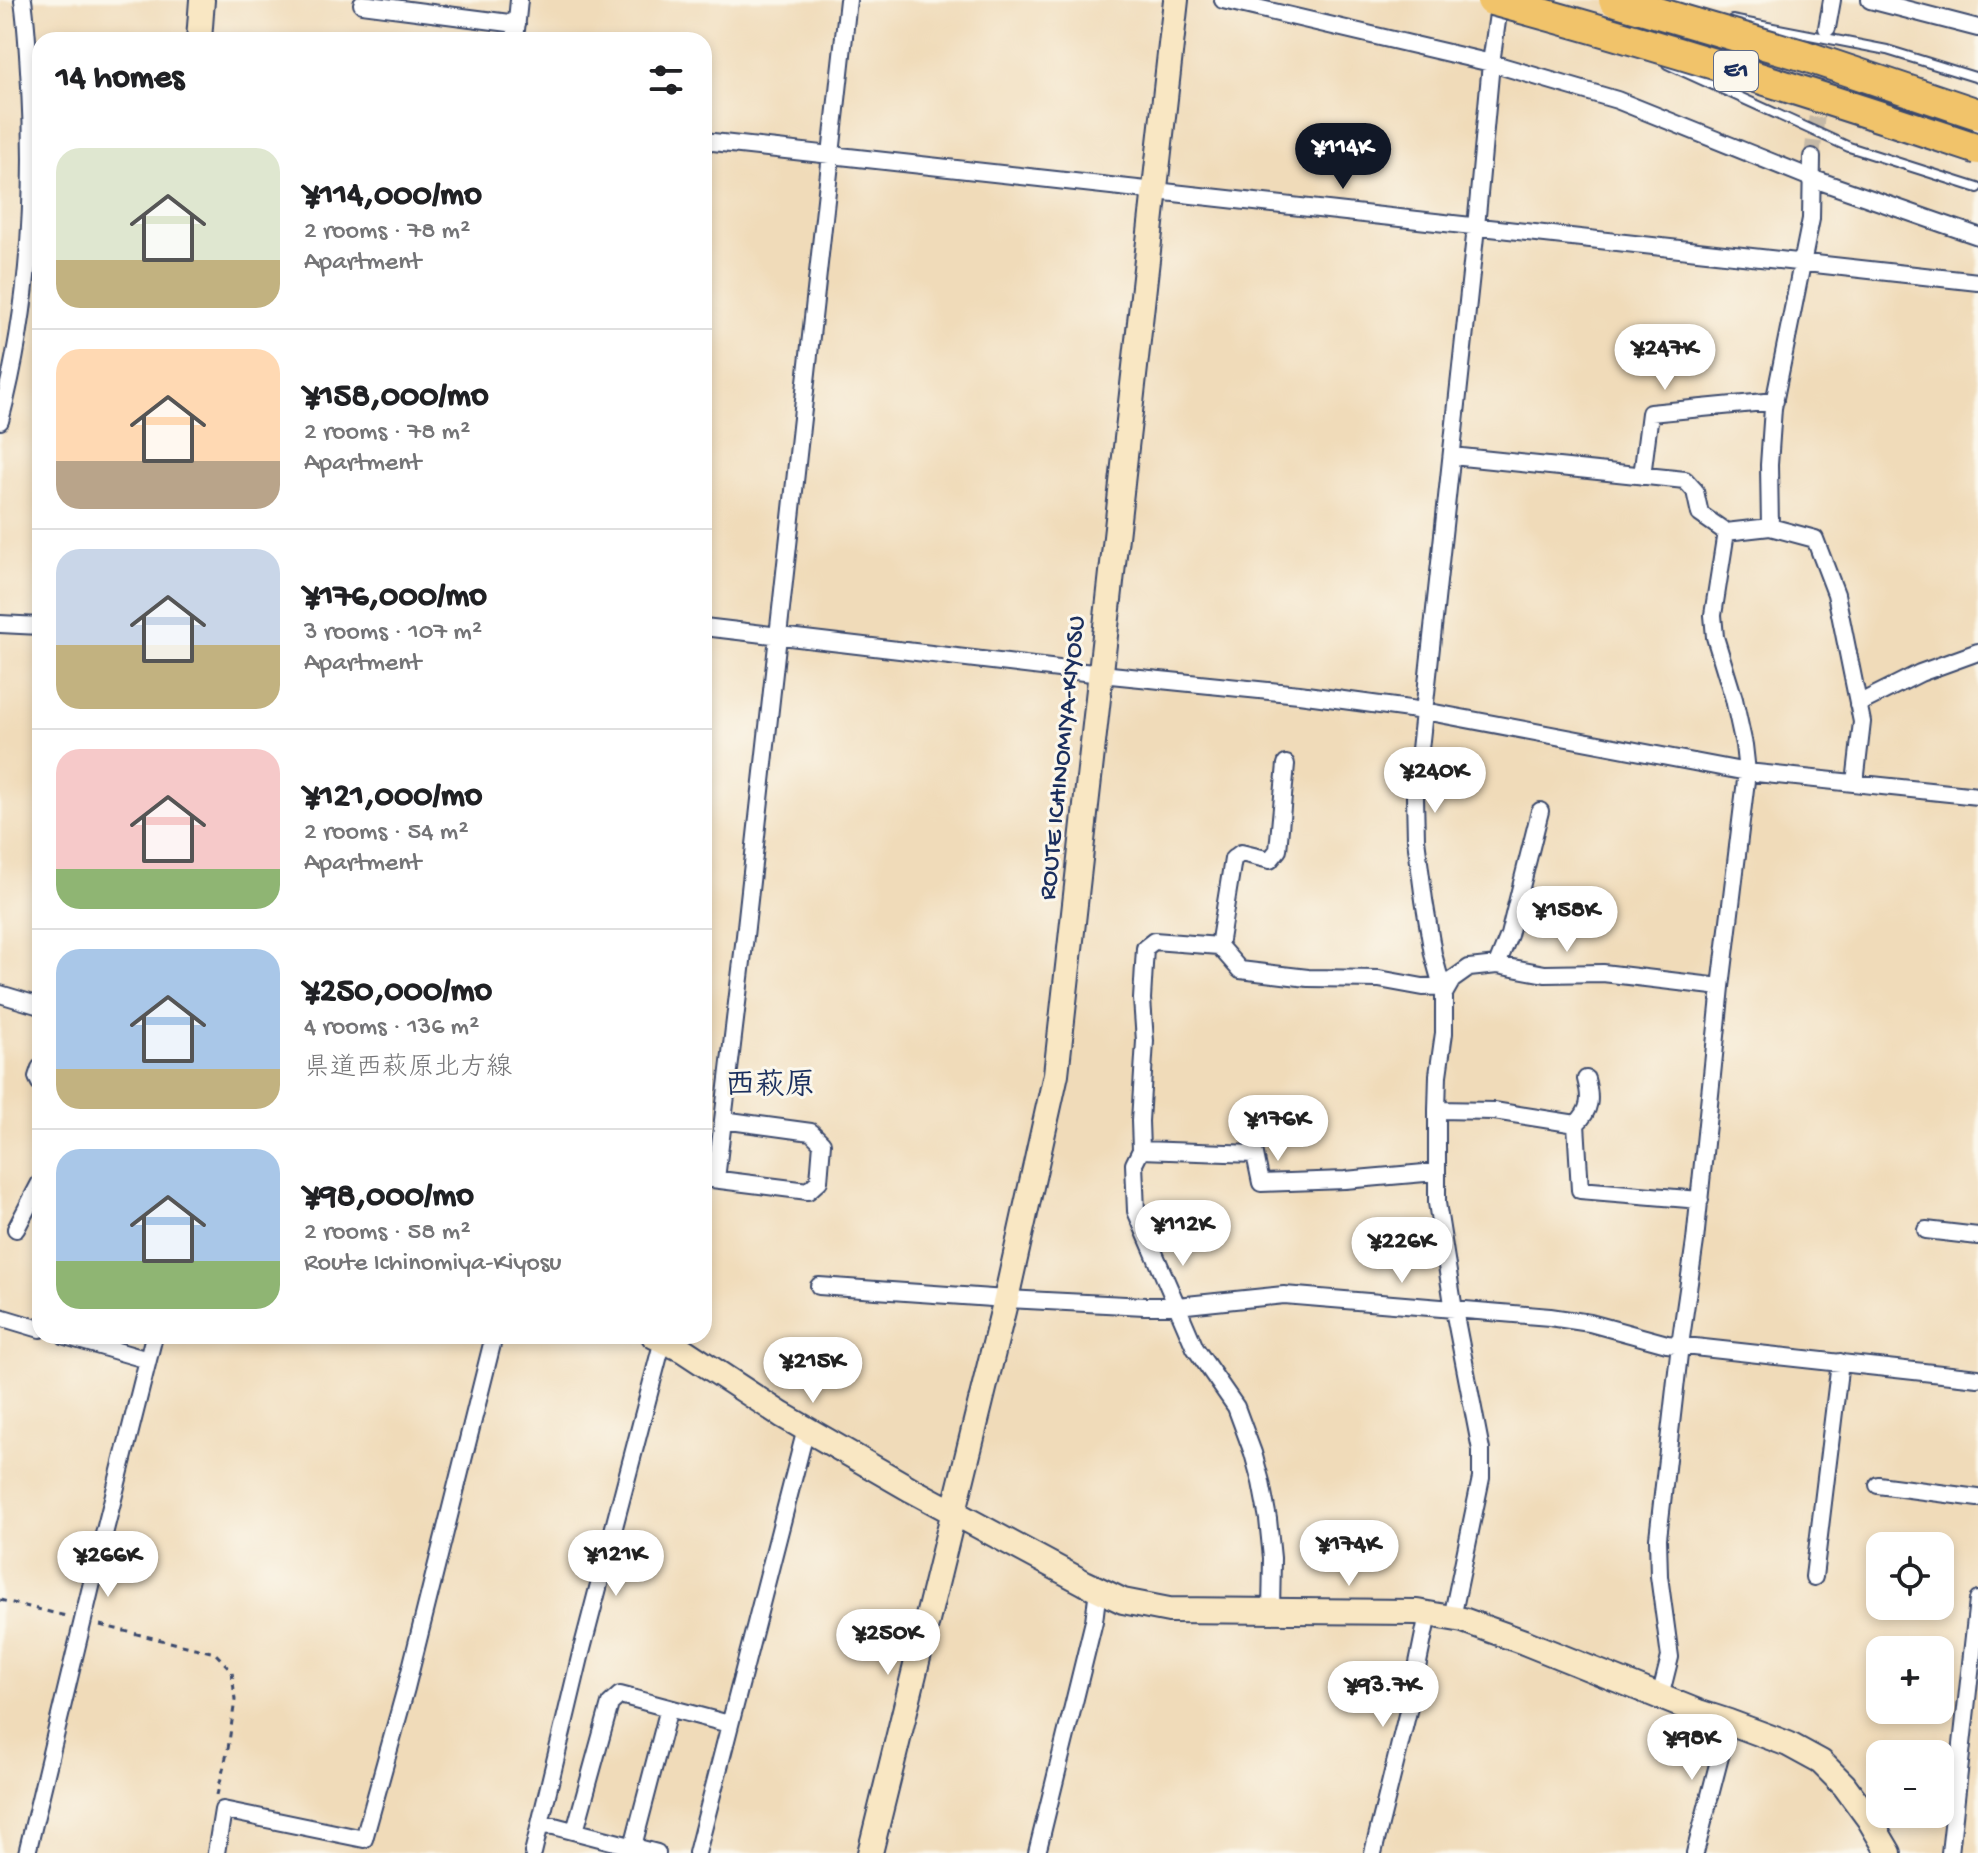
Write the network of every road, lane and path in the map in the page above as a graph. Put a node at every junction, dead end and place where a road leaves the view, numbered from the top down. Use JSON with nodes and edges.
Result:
{"nodes":[{"id":1,"x":23,"y":0,"type":"edge"},
{"id":2,"x":202,"y":0,"type":"edge"},
{"id":3,"x":519,"y":0,"type":"edge"},
{"id":4,"x":848,"y":0,"type":"edge"},
{"id":5,"x":1176,"y":0,"type":"edge"},
{"id":6,"x":1223,"y":0,"type":"edge"},
{"id":7,"x":1492,"y":0,"type":"edge"},
{"id":8,"x":1500,"y":0,"type":"edge"},
{"id":9,"x":1614,"y":0,"type":"edge"},
{"id":10,"x":1629,"y":0,"type":"edge"},
{"id":11,"x":1832,"y":0,"type":"edge"},
{"id":12,"x":1870,"y":0,"type":"edge"},
{"id":13,"x":362,"y":4,"type":"dead end"},
{"id":14,"x":1689,"y":12,"type":"dead end"},
{"id":15,"x":1720,"y":18,"type":"dead end"},
{"id":16,"x":1576,"y":23,"type":"junction"},
{"id":17,"x":1827,"y":28,"type":"tunnel mouth"},
{"id":18,"x":1978,"y":28,"type":"edge"},
{"id":19,"x":200,"y":32,"type":"edge"},
{"id":20,"x":516,"y":32,"type":"edge"},
{"id":21,"x":1634,"y":49,"type":"dead end"},
{"id":22,"x":32,"y":61,"type":"edge"},
{"id":23,"x":1662,"y":62,"type":"dead end"},
{"id":24,"x":1491,"y":63,"type":"junction"},
{"id":25,"x":1978,"y":78,"type":"edge"},
{"id":26,"x":1978,"y":114,"type":"edge"},
{"id":27,"x":32,"y":133,"type":"edge"},
{"id":28,"x":712,"y":142,"type":"edge"},
{"id":29,"x":1978,"y":149,"type":"edge"},
{"id":30,"x":831,"y":154,"type":"junction"},
{"id":31,"x":1812,"y":157,"type":"tunnel mouth"},
{"id":32,"x":1811,"y":178,"type":"junction"},
{"id":33,"x":1978,"y":188,"type":"edge"},
{"id":34,"x":1156,"y":190,"type":"junction"},
{"id":35,"x":1476,"y":227,"type":"junction"},
{"id":36,"x":1978,"y":236,"type":"edge"},
{"id":37,"x":1803,"y":262,"type":"junction"},
{"id":38,"x":1978,"y":282,"type":"edge"},
{"id":39,"x":1775,"y":401,"type":"junction"},
{"id":40,"x":0,"y":421,"type":"edge"},
{"id":41,"x":1452,"y":456,"type":"junction"},
{"id":42,"x":1642,"y":476,"type":"junction"},
{"id":43,"x":1770,"y":527,"type":"junction"},
{"id":44,"x":1726,"y":532,"type":"junction"},
{"id":45,"x":0,"y":624,"type":"edge"},
{"id":46,"x":32,"y":626,"type":"edge"},
{"id":47,"x":712,"y":628,"type":"edge"},
{"id":48,"x":777,"y":636,"type":"junction"},
{"id":49,"x":1978,"y":652,"type":"edge"},
{"id":50,"x":1101,"y":674,"type":"junction"},
{"id":51,"x":1858,"y":704,"type":"junction"},
{"id":52,"x":1424,"y":711,"type":"junction"},
{"id":53,"x":1286,"y":764,"type":"dead end"},
{"id":54,"x":1747,"y":772,"type":"junction"},
{"id":55,"x":1855,"y":783,"type":"junction"},
{"id":56,"x":1978,"y":796,"type":"edge"},
{"id":57,"x":1540,"y":811,"type":"dead end"},
{"id":58,"x":1219,"y":946,"type":"junction"},
{"id":59,"x":1497,"y":965,"type":"junction"},
{"id":60,"x":1721,"y":987,"type":"junction"},
{"id":61,"x":1443,"y":990,"type":"junction"},
{"id":62,"x":0,"y":994,"type":"edge"},
{"id":63,"x":32,"y":1004,"type":"edge"},
{"id":64,"x":1586,"y":1079,"type":"dead end"},
{"id":65,"x":1437,"y":1110,"type":"junction"},
{"id":66,"x":723,"y":1120,"type":"junction"},
{"id":67,"x":1576,"y":1124,"type":"junction"},
{"id":68,"x":1141,"y":1150,"type":"junction"},
{"id":69,"x":712,"y":1169,"type":"edge"},
{"id":70,"x":1436,"y":1172,"type":"junction"},
{"id":71,"x":712,"y":1178,"type":"edge"},
{"id":72,"x":32,"y":1198,"type":"edge"},
{"id":73,"x":1700,"y":1200,"type":"junction"},
{"id":74,"x":16,"y":1229,"type":"dead end"},
{"id":75,"x":1926,"y":1230,"type":"dead end"},
{"id":76,"x":1978,"y":1236,"type":"edge"},
{"id":77,"x":819,"y":1286,"type":"dead end"},
{"id":78,"x":1006,"y":1299,"type":"junction"},
{"id":79,"x":1177,"y":1306,"type":"junction"},
{"id":80,"x":1454,"y":1310,"type":"junction"},
{"id":81,"x":0,"y":1317,"type":"edge"},
{"id":82,"x":32,"y":1327,"type":"edge"},
{"id":83,"x":93,"y":1344,"type":"edge"},
{"id":84,"x":152,"y":1344,"type":"edge"},
{"id":85,"x":492,"y":1344,"type":"edge"},
{"id":86,"x":658,"y":1344,"type":"edge"},
{"id":87,"x":672,"y":1344,"type":"edge"},
{"id":88,"x":1680,"y":1345,"type":"junction"},
{"id":89,"x":148,"y":1360,"type":"junction"},
{"id":90,"x":1840,"y":1362,"type":"junction"},
{"id":91,"x":1978,"y":1378,"type":"edge"},
{"id":92,"x":806,"y":1429,"type":"junction"},
{"id":93,"x":1878,"y":1485,"type":"dead end"},
{"id":94,"x":1978,"y":1498,"type":"edge"},
{"id":95,"x":952,"y":1513,"type":"junction"},
{"id":96,"x":1814,"y":1577,"type":"dead end"},
{"id":97,"x":1098,"y":1589,"type":"junction"},
{"id":98,"x":0,"y":1600,"type":"edge"},
{"id":99,"x":1978,"y":1600,"type":"edge"},
{"id":100,"x":1271,"y":1611,"type":"junction"},
{"id":101,"x":1440,"y":1616,"type":"junction"},
{"id":102,"x":83,"y":1621,"type":"junction"},
{"id":103,"x":1660,"y":1697,"type":"junction"},
{"id":104,"x":669,"y":1708,"type":"junction"},
{"id":105,"x":1729,"y":1722,"type":"junction"},
{"id":106,"x":729,"y":1724,"type":"junction"},
{"id":107,"x":218,"y":1793,"type":"dead end"},
{"id":108,"x":540,"y":1825,"type":"junction"},
{"id":109,"x":575,"y":1831,"type":"junction"},
{"id":110,"x":633,"y":1846,"type":"junction"},
{"id":111,"x":27,"y":1853,"type":"edge"},
{"id":112,"x":216,"y":1853,"type":"edge"},
{"id":113,"x":533,"y":1853,"type":"edge"},
{"id":114,"x":657,"y":1853,"type":"edge"},
{"id":115,"x":697,"y":1853,"type":"edge"},
{"id":116,"x":870,"y":1853,"type":"edge"},
{"id":117,"x":1037,"y":1853,"type":"edge"},
{"id":118,"x":1373,"y":1853,"type":"edge"},
{"id":119,"x":1695,"y":1853,"type":"edge"},
{"id":120,"x":1889,"y":1853,"type":"edge"},
{"id":121,"x":1950,"y":1853,"type":"edge"}],
"edges":[{"from":1,"to":22,"type":"street"},
{"from":2,"to":19,"type":"main road"},
{"from":3,"to":20,"type":"street"},
{"from":4,"to":30,"type":"street"},
{"from":5,"to":34,"type":"main road","name":"ROUTE ICHINOMIYA-KIYOSU"},
{"from":6,"to":24,"type":"street"},
{"from":7,"to":16,"type":"highway","number":"E1","bridge":true},
{"from":8,"to":24,"type":"street"},
{"from":9,"to":26,"type":"highway","number":"E1","bridge":true},
{"from":10,"to":14,"type":"lane"},
{"from":11,"to":17,"type":"street"},
{"from":12,"to":18,"type":"street"},
{"from":13,"to":20,"type":"street"},
{"from":15,"to":25,"type":"lane"},
{"from":16,"to":21,"type":"lane"},
{"from":16,"to":29,"type":"highway","number":"E1","bridge":true},
{"from":23,"to":33,"type":"lane"},
{"from":24,"to":32,"type":"street"},
{"from":24,"to":35,"type":"street"},
{"from":27,"to":40,"type":"street"},
{"from":28,"to":30,"type":"street"},
{"from":30,"to":34,"type":"street"},
{"from":30,"to":48,"type":"street"},
{"from":31,"to":32,"type":"street"},
{"from":32,"to":36,"type":"street"},
{"from":32,"to":37,"type":"street"},
{"from":34,"to":35,"type":"street"},
{"from":34,"to":50,"type":"main road","name":"ROUTE ICHINOMIYA-KIYOSU"},
{"from":35,"to":37,"type":"street"},
{"from":35,"to":41,"type":"street"},
{"from":37,"to":38,"type":"street"},
{"from":37,"to":39,"type":"street"},
{"from":39,"to":42,"type":"street"},
{"from":39,"to":43,"type":"street"},
{"from":41,"to":42,"type":"street"},
{"from":41,"to":52,"type":"street"},
{"from":42,"to":44,"type":"street"},
{"from":43,"to":44,"type":"street"},
{"from":43,"to":51,"type":"street"},
{"from":44,"to":54,"type":"street"},
{"from":45,"to":46,"type":"street"},
{"from":47,"to":48,"type":"street"},
{"from":48,"to":50,"type":"street"},
{"from":48,"to":66,"type":"street"},
{"from":49,"to":51,"type":"street"},
{"from":50,"to":52,"type":"street"},
{"from":50,"to":78,"type":"main road","name":"ROUTE ICHINOMIYA-KIYOSU"},
{"from":51,"to":55,"type":"street"},
{"from":52,"to":54,"type":"street"},
{"from":52,"to":61,"type":"street"},
{"from":53,"to":58,"type":"street"},
{"from":54,"to":55,"type":"street"},
{"from":54,"to":60,"type":"street"},
{"from":55,"to":56,"type":"street"},
{"from":57,"to":59,"type":"street"},
{"from":58,"to":61,"type":"street"},
{"from":58,"to":68,"type":"street"},
{"from":59,"to":60,"type":"street"},
{"from":59,"to":61,"type":"street"},
{"from":60,"to":73,"type":"street"},
{"from":61,"to":65,"type":"street"},
{"from":62,"to":63,"type":"street"},
{"from":64,"to":67,"type":"street"},
{"from":65,"to":67,"type":"street"},
{"from":65,"to":70,"type":"street"},
{"from":66,"to":69,"type":"street"},
{"from":66,"to":71,"type":"street"},
{"from":67,"to":73,"type":"street"},
{"from":68,"to":70,"type":"street"},
{"from":68,"to":79,"type":"street"},
{"from":70,"to":80,"type":"street"},
{"from":72,"to":74,"type":"street"},
{"from":73,"to":88,"type":"street"},
{"from":75,"to":76,"type":"street"},
{"from":77,"to":78,"type":"street"},
{"from":78,"to":79,"type":"street"},
{"from":78,"to":95,"type":"main road","name":"ROUTE ICHINOMIYA-KIYOSU"},
{"from":79,"to":80,"type":"street"},
{"from":79,"to":100,"type":"street"},
{"from":80,"to":88,"type":"street"},
{"from":80,"to":101,"type":"street"},
{"from":81,"to":82,"type":"street"},
{"from":83,"to":89,"type":"street"},
{"from":84,"to":89,"type":"street"},
{"from":85,"to":112,"type":"street"},
{"from":86,"to":108,"type":"street"},
{"from":87,"to":92,"type":"main road"},
{"from":88,"to":90,"type":"street"},
{"from":88,"to":103,"type":"street"},
{"from":89,"to":102,"type":"street"},
{"from":90,"to":91,"type":"street"},
{"from":90,"to":96,"type":"street"},
{"from":92,"to":95,"type":"main road"},
{"from":92,"to":106,"type":"street"},
{"from":93,"to":94,"type":"street"},
{"from":95,"to":97,"type":"main road"},
{"from":95,"to":116,"type":"main road","name":"ROUTE ICHINOMIYA-KIYOSU"},
{"from":97,"to":100,"type":"main road"},
{"from":97,"to":117,"type":"street"},
{"from":98,"to":102,"type":"path"},
{"from":99,"to":121,"type":"street"},
{"from":100,"to":101,"type":"main road"},
{"from":101,"to":103,"type":"main road"},
{"from":101,"to":118,"type":"street"},
{"from":102,"to":107,"type":"path"},
{"from":102,"to":111,"type":"street"},
{"from":103,"to":105,"type":"main road"},
{"from":104,"to":106,"type":"street"},
{"from":104,"to":109,"type":"street"},
{"from":104,"to":110,"type":"street"},
{"from":105,"to":119,"type":"street"},
{"from":105,"to":120,"type":"main road"},
{"from":106,"to":115,"type":"street"},
{"from":108,"to":109,"type":"street"},
{"from":108,"to":113,"type":"street"},
{"from":109,"to":110,"type":"street"},
{"from":110,"to":114,"type":"street"}]}
